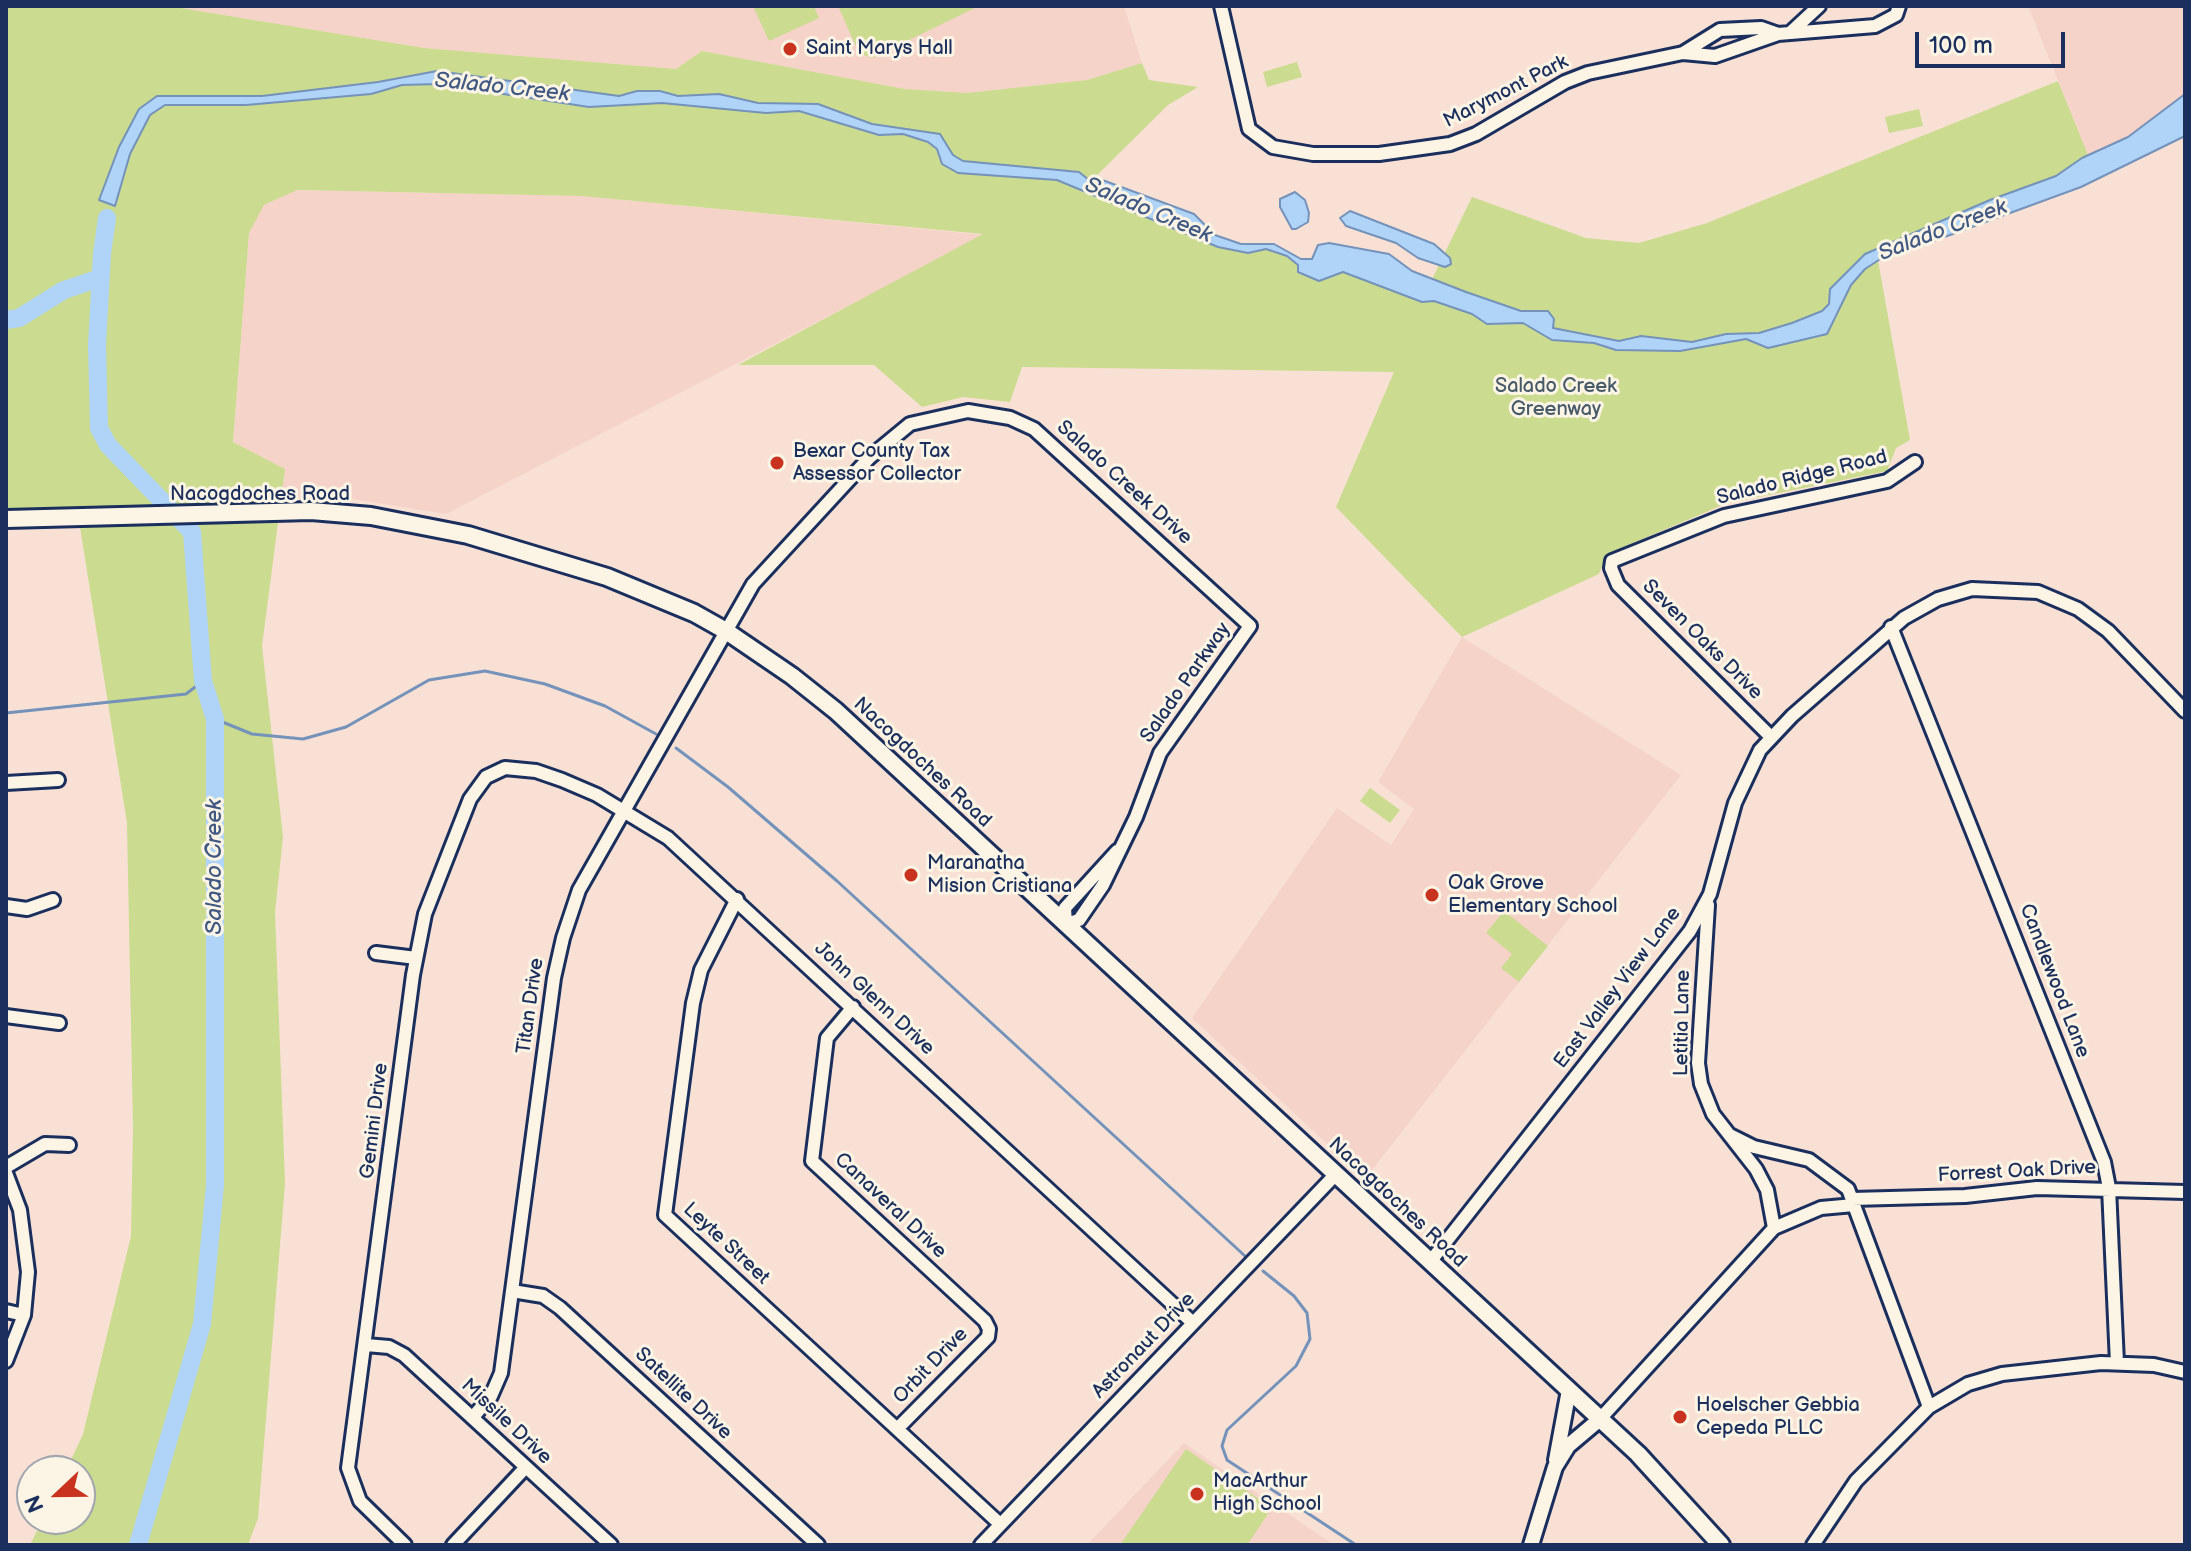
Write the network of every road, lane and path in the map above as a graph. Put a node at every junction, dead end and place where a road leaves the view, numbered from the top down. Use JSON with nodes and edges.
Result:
{"nodes":[{"id":1,"x":1221,"y":6,"type":"edge"},
{"id":2,"x":1819,"y":6,"type":"edge"},
{"id":3,"x":1899,"y":6,"type":"edge"},
{"id":4,"x":1784,"y":33,"type":"junction"},
{"id":5,"x":1683,"y":53,"type":"junction"},
{"id":6,"x":1915,"y":462,"type":"dead end"},
{"id":7,"x":6,"y":519,"type":"edge"},
{"id":8,"x":1611,"y":568,"type":"joint"},
{"id":9,"x":1250,"y":626,"type":"joint"},
{"id":10,"x":1891,"y":627,"type":"junction"},
{"id":11,"x":726,"y":631,"type":"junction"},
{"id":12,"x":2185,"y":711,"type":"edge"},
{"id":13,"x":1771,"y":737,"type":"junction"},
{"id":14,"x":492,"y":773,"type":"joint"},
{"id":15,"x":58,"y":780,"type":"dead end"},
{"id":16,"x":6,"y":783,"type":"edge"},
{"id":17,"x":623,"y":810,"type":"junction"},
{"id":18,"x":1710,"y":894,"type":"junction"},
{"id":19,"x":737,"y":899,"type":"junction"},
{"id":20,"x":53,"y":900,"type":"dead end"},
{"id":21,"x":6,"y":906,"type":"edge"},
{"id":22,"x":1066,"y":924,"type":"junction"},
{"id":23,"x":376,"y":953,"type":"dead end"},
{"id":24,"x":416,"y":958,"type":"junction"},
{"id":25,"x":853,"y":1007,"type":"junction"},
{"id":26,"x":6,"y":1016,"type":"edge"},
{"id":27,"x":59,"y":1023,"type":"dead end"},
{"id":28,"x":1730,"y":1135,"type":"junction"},
{"id":29,"x":69,"y":1145,"type":"dead end"},
{"id":30,"x":6,"y":1167,"type":"edge"},
{"id":31,"x":6,"y":1173,"type":"edge"},
{"id":32,"x":1336,"y":1174,"type":"junction"},
{"id":33,"x":2109,"y":1188,"type":"junction"},
{"id":34,"x":2185,"y":1192,"type":"edge"},
{"id":35,"x":1851,"y":1198,"type":"junction"},
{"id":36,"x":1774,"y":1228,"type":"junction"},
{"id":37,"x":1430,"y":1262,"type":"junction"},
{"id":38,"x":512,"y":1291,"type":"junction"},
{"id":39,"x":6,"y":1311,"type":"edge"},
{"id":40,"x":24,"y":1315,"type":"junction"},
{"id":41,"x":1193,"y":1323,"type":"junction"},
{"id":42,"x":989,"y":1329,"type":"joint"},
{"id":43,"x":366,"y":1345,"type":"junction"},
{"id":44,"x":6,"y":1361,"type":"edge"},
{"id":45,"x":2117,"y":1363,"type":"junction"},
{"id":46,"x":2185,"y":1372,"type":"edge"},
{"id":47,"x":1569,"y":1390,"type":"junction"},
{"id":48,"x":1929,"y":1407,"type":"junction"},
{"id":49,"x":473,"y":1417,"type":"junction"},
{"id":50,"x":1600,"y":1419,"type":"junction"},
{"id":51,"x":897,"y":1429,"type":"junction"},
{"id":52,"x":526,"y":1467,"type":"junction"},
{"id":53,"x":1555,"y":1467,"type":"junction"},
{"id":54,"x":1000,"y":1524,"type":"junction"},
{"id":55,"x":405,"y":1545,"type":"edge"},
{"id":56,"x":453,"y":1545,"type":"edge"},
{"id":57,"x":611,"y":1545,"type":"edge"},
{"id":58,"x":818,"y":1545,"type":"edge"},
{"id":59,"x":981,"y":1545,"type":"edge"},
{"id":60,"x":1531,"y":1545,"type":"edge"},
{"id":61,"x":1721,"y":1545,"type":"edge"},
{"id":62,"x":1813,"y":1545,"type":"edge"}],
"edges":[{"from":1,"to":5,"type":"street","name":"Marymont Park"},
{"from":2,"to":4,"type":"street","name":"Marymont Park"},
{"from":3,"to":4,"type":"street","name":"Marymont Park"},
{"from":4,"to":5,"type":"street","name":"Marymont Park"},
{"from":4,"to":5,"type":"street","name":"Marymont Park"},
{"from":6,"to":8,"type":"street","name":"Salado Ridge Road"},
{"from":7,"to":11,"type":"main road","name":"Nacogdoches Road"},
{"from":8,"to":13,"type":"street","name":"Seven Oaks Drive"},
{"from":9,"to":11,"type":"street","name":"Salado Creek Drive"},
{"from":9,"to":22,"type":"street","name":"Salado Parkway"},
{"from":10,"to":12,"type":"street","name":"East Valley View Lane"},
{"from":10,"to":13,"type":"street","name":"East Valley View Lane"},
{"from":10,"to":33,"type":"street","name":"Candlewood Lane"},
{"from":11,"to":17,"type":"street","name":"Titan Drive"},
{"from":11,"to":22,"type":"main road","name":"Nacogdoches Road"},
{"from":13,"to":18,"type":"street","name":"East Valley View Lane"},
{"from":14,"to":17,"type":"street","name":"John Glenn Drive"},
{"from":14,"to":24,"type":"street","name":"Gemini Drive"},
{"from":15,"to":16,"type":"street"},
{"from":17,"to":19,"type":"street","name":"John Glenn Drive"},
{"from":17,"to":38,"type":"street","name":"Titan Drive"},
{"from":18,"to":28,"type":"street","name":"Letitia Lane"},
{"from":18,"to":37,"type":"street","name":"East Valley View Lane"},
{"from":19,"to":25,"type":"street","name":"John Glenn Drive"},
{"from":19,"to":51,"type":"street","name":"Leyte Street"},
{"from":20,"to":21,"type":"street"},
{"from":22,"to":32,"type":"main road","name":"Nacogdoches Road"},
{"from":23,"to":24,"type":"street"},
{"from":24,"to":43,"type":"street","name":"Gemini Drive"},
{"from":25,"to":41,"type":"street","name":"John Glenn Drive"},
{"from":25,"to":42,"type":"street","name":"Canaveral Drive"},
{"from":26,"to":27,"type":"street"},
{"from":28,"to":35,"type":"street"},
{"from":28,"to":36,"type":"street","name":"Letitia Lane"},
{"from":29,"to":30,"type":"street"},
{"from":31,"to":40,"type":"street"},
{"from":32,"to":37,"type":"main road","name":"Nacogdoches Road"},
{"from":32,"to":41,"type":"street","name":"Astronaut Drive"},
{"from":33,"to":34,"type":"street","name":"Forrest Oak Drive"},
{"from":33,"to":35,"type":"street","name":"Forrest Oak Drive"},
{"from":33,"to":45,"type":"street","name":"Candlewood Lane"},
{"from":35,"to":36,"type":"street","name":"Forrest Oak Drive"},
{"from":35,"to":48,"type":"street"},
{"from":36,"to":50,"type":"street"},
{"from":37,"to":47,"type":"main road","name":"Nacogdoches Road"},
{"from":38,"to":49,"type":"street","name":"Titan Drive"},
{"from":38,"to":58,"type":"street","name":"Satellite Drive"},
{"from":39,"to":40,"type":"street"},
{"from":40,"to":44,"type":"street"},
{"from":41,"to":54,"type":"street","name":"Astronaut Drive"},
{"from":42,"to":51,"type":"street","name":"Orbit Drive"},
{"from":43,"to":49,"type":"street","name":"Missile Drive"},
{"from":43,"to":55,"type":"street","name":"Gemini Drive"},
{"from":45,"to":46,"type":"street"},
{"from":45,"to":48,"type":"street"},
{"from":47,"to":50,"type":"main road","name":"Nacogdoches Road"},
{"from":47,"to":53,"type":"street"},
{"from":48,"to":62,"type":"street"},
{"from":49,"to":52,"type":"street","name":"Missile Drive"},
{"from":50,"to":53,"type":"street"},
{"from":50,"to":61,"type":"main road","name":"Nacogdoches Road"},
{"from":51,"to":54,"type":"street","name":"Leyte Street"},
{"from":52,"to":56,"type":"street"},
{"from":52,"to":57,"type":"street","name":"Missile Drive"},
{"from":53,"to":60,"type":"street"},
{"from":54,"to":59,"type":"street","name":"Astronaut Drive"}]}
